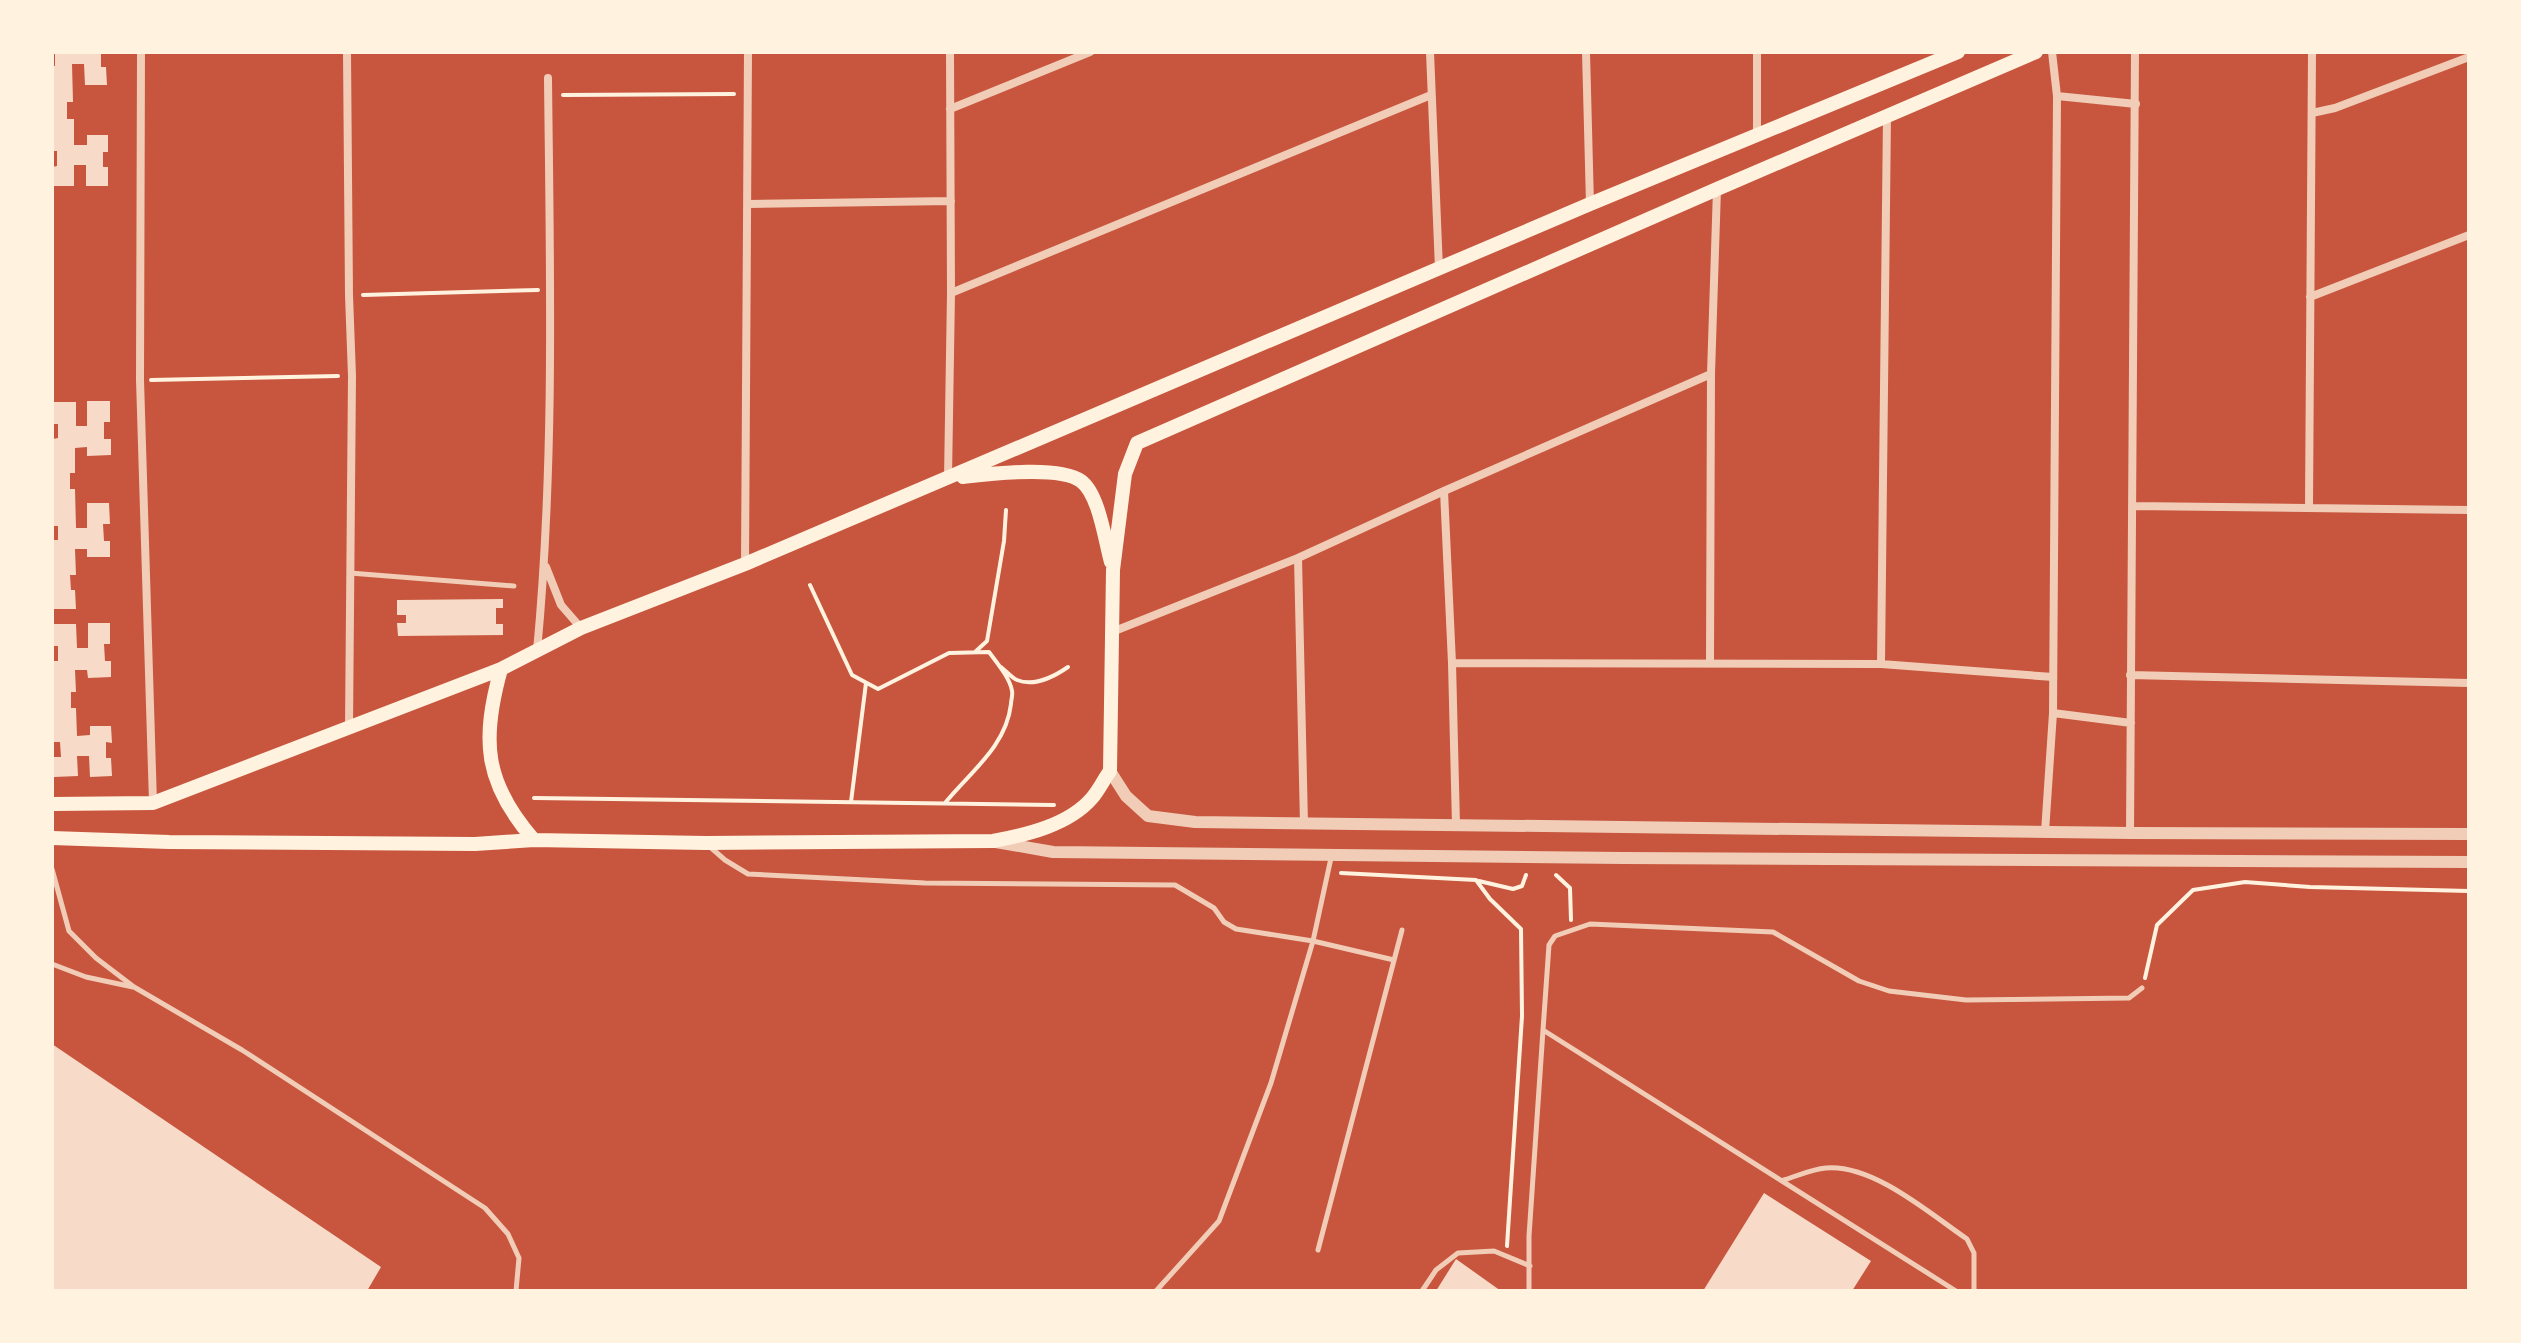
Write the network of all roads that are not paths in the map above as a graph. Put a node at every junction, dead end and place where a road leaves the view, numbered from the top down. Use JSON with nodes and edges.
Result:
{"nodes":[{"id":1,"x":141,"y":52,"type":"edge"},
{"id":2,"x":347,"y":52,"type":"edge"},
{"id":3,"x":748,"y":52,"type":"edge"},
{"id":4,"x":950,"y":52,"type":"edge"},
{"id":5,"x":1090,"y":52,"type":"edge"},
{"id":6,"x":1430,"y":52,"type":"edge"},
{"id":7,"x":1586,"y":52,"type":"edge"},
{"id":8,"x":1757,"y":52,"type":"edge"},
{"id":9,"x":1958,"y":52,"type":"edge"},
{"id":10,"x":2036,"y":52,"type":"edge"},
{"id":11,"x":2052,"y":52,"type":"edge"},
{"id":12,"x":2135,"y":52,"type":"edge"},
{"id":13,"x":2312,"y":52,"type":"edge"},
{"id":14,"x":2469,"y":57,"type":"edge"},
{"id":15,"x":1930,"y":58,"type":"edge"},
{"id":16,"x":548,"y":78,"type":"dead end"},
{"id":17,"x":1431,"y":95,"type":"junction"},
{"id":18,"x":2057,"y":96,"type":"junction"},
{"id":19,"x":2136,"y":104,"type":"junction"},
{"id":20,"x":950,"y":109,"type":"junction"},
{"id":21,"x":2312,"y":113,"type":"junction"},
{"id":22,"x":1887,"y":115,"type":"junction"},
{"id":23,"x":1757,"y":135,"type":"junction"},
{"id":24,"x":1717,"y":189,"type":"junction"},
{"id":25,"x":951,"y":201,"type":"junction"},
{"id":26,"x":748,"y":204,"type":"junction"},
{"id":27,"x":1590,"y":204,"type":"junction"},
{"id":28,"x":2469,"y":235,"type":"edge"},
{"id":29,"x":1439,"y":269,"type":"junction"},
{"id":30,"x":951,"y":293,"type":"junction"},
{"id":31,"x":2310,"y":297,"type":"junction"},
{"id":32,"x":1711,"y":374,"type":"junction"},
{"id":33,"x":948,"y":478,"type":"junction"},
{"id":34,"x":1444,"y":491,"type":"junction"},
{"id":35,"x":2132,"y":506,"type":"junction"},
{"id":36,"x":2309,"y":507,"type":"junction"},
{"id":37,"x":2469,"y":510,"type":"edge"},
{"id":38,"x":1298,"y":558,"type":"junction"},
{"id":39,"x":745,"y":564,"type":"junction"},
{"id":40,"x":545,"y":565,"type":"junction"},
{"id":41,"x":1113,"y":570,"type":"junction"},
{"id":42,"x":350,"y":573,"type":"junction"},
{"id":43,"x":514,"y":586,"type":"dead end"},
{"id":44,"x":581,"y":628,"type":"junction"},
{"id":45,"x":1112,"y":632,"type":"junction"},
{"id":46,"x":537,"y":651,"type":"junction"},
{"id":47,"x":1452,"y":663,"type":"junction"},
{"id":48,"x":1710,"y":663,"type":"junction"},
{"id":49,"x":1881,"y":664,"type":"junction"},
{"id":50,"x":501,"y":669,"type":"junction"},
{"id":51,"x":2130,"y":675,"type":"junction"},
{"id":52,"x":2053,"y":677,"type":"junction"},
{"id":53,"x":2469,"y":683,"type":"edge"},
{"id":54,"x":2053,"y":713,"type":"junction"},
{"id":55,"x":2131,"y":723,"type":"junction"},
{"id":56,"x":349,"y":728,"type":"junction"},
{"id":57,"x":1110,"y":771,"type":"junction"},
{"id":58,"x":153,"y":803,"type":"junction"},
{"id":59,"x":52,"y":804,"type":"edge"},
{"id":60,"x":1304,"y":824,"type":"junction"},
{"id":61,"x":1456,"y":825,"type":"junction"},
{"id":62,"x":2045,"y":832,"type":"junction"},
{"id":63,"x":2130,"y":833,"type":"junction"},
{"id":64,"x":2469,"y":834,"type":"edge"},
{"id":65,"x":52,"y":838,"type":"edge"},
{"id":66,"x":534,"y":840,"type":"junction"},
{"id":67,"x":993,"y":841,"type":"junction"},
{"id":68,"x":706,"y":843,"type":"junction"},
{"id":69,"x":1331,"y":856,"type":"junction"},
{"id":70,"x":2469,"y":862,"type":"edge"},
{"id":71,"x":52,"y":869,"type":"edge"},
{"id":72,"x":1402,"y":930,"type":"dead end"},
{"id":73,"x":1313,"y":941,"type":"junction"},
{"id":74,"x":1394,"y":960,"type":"junction"},
{"id":75,"x":52,"y":964,"type":"edge"},
{"id":76,"x":134,"y":987,"type":"junction"},
{"id":77,"x":2142,"y":988,"type":"road end"},
{"id":78,"x":1543,"y":1030,"type":"junction"},
{"id":79,"x":1783,"y":1180,"type":"junction"},
{"id":80,"x":1318,"y":1250,"type":"dead end"},
{"id":81,"x":1530,"y":1266,"type":"junction"},
{"id":82,"x":516,"y":1291,"type":"edge"},
{"id":83,"x":1156,"y":1291,"type":"edge"},
{"id":84,"x":1422,"y":1291,"type":"edge"},
{"id":85,"x":1529,"y":1291,"type":"edge"},
{"id":86,"x":1956,"y":1291,"type":"edge"},
{"id":87,"x":1974,"y":1291,"type":"edge"}],
"edges":[{"from":1,"to":58,"type":"street"},
{"from":2,"to":42,"type":"street"},
{"from":3,"to":26,"type":"street"},
{"from":4,"to":20,"type":"street"},
{"from":5,"to":20,"type":"street"},
{"from":6,"to":17,"type":"street"},
{"from":7,"to":27,"type":"street"},
{"from":8,"to":23,"type":"street"},
{"from":9,"to":15,"type":"main road"},
{"from":10,"to":22,"type":"main road"},
{"from":11,"to":18,"type":"street"},
{"from":12,"to":19,"type":"street"},
{"from":13,"to":21,"type":"street"},
{"from":14,"to":21,"type":"street"},
{"from":15,"to":23,"type":"main road"},
{"from":16,"to":40,"type":"street"},
{"from":17,"to":29,"type":"street"},
{"from":17,"to":30,"type":"street"},
{"from":18,"to":19,"type":"street"},
{"from":18,"to":52,"type":"street"},
{"from":19,"to":35,"type":"street"},
{"from":20,"to":25,"type":"street"},
{"from":21,"to":31,"type":"street"},
{"from":22,"to":24,"type":"main road"},
{"from":22,"to":49,"type":"street"},
{"from":23,"to":27,"type":"main road"},
{"from":24,"to":32,"type":"street"},
{"from":24,"to":41,"type":"main road"},
{"from":25,"to":26,"type":"street"},
{"from":25,"to":30,"type":"street"},
{"from":26,"to":39,"type":"street"},
{"from":27,"to":29,"type":"main road"},
{"from":28,"to":31,"type":"street"},
{"from":29,"to":33,"type":"main road"},
{"from":30,"to":33,"type":"street"},
{"from":31,"to":36,"type":"street"},
{"from":32,"to":34,"type":"street"},
{"from":32,"to":48,"type":"street"},
{"from":33,"to":39,"type":"main road"},
{"from":33,"to":41,"type":"main road"},
{"from":34,"to":38,"type":"street"},
{"from":34,"to":47,"type":"street"},
{"from":35,"to":36,"type":"street"},
{"from":35,"to":51,"type":"street"},
{"from":36,"to":37,"type":"street"},
{"from":38,"to":45,"type":"street"},
{"from":38,"to":60,"type":"street"},
{"from":39,"to":44,"type":"main road"},
{"from":40,"to":44,"type":"street"},
{"from":40,"to":46,"type":"street"},
{"from":41,"to":45,"type":"main road"},
{"from":42,"to":43,"type":"lane"},
{"from":42,"to":56,"type":"street"},
{"from":44,"to":46,"type":"main road"},
{"from":45,"to":57,"type":"main road"},
{"from":46,"to":50,"type":"main road"},
{"from":47,"to":48,"type":"street"},
{"from":47,"to":61,"type":"street"},
{"from":48,"to":49,"type":"street"},
{"from":49,"to":52,"type":"street"},
{"from":50,"to":56,"type":"main road"},
{"from":50,"to":66,"type":"main road"},
{"from":51,"to":53,"type":"street"},
{"from":51,"to":55,"type":"street"},
{"from":52,"to":54,"type":"street"},
{"from":54,"to":55,"type":"street"},
{"from":54,"to":62,"type":"street"},
{"from":55,"to":63,"type":"street"},
{"from":56,"to":58,"type":"main road"},
{"from":57,"to":60,"type":"street"},
{"from":57,"to":67,"type":"main road"},
{"from":58,"to":59,"type":"main road"},
{"from":60,"to":61,"type":"street"},
{"from":61,"to":62,"type":"street"},
{"from":62,"to":63,"type":"street"},
{"from":63,"to":64,"type":"street"},
{"from":65,"to":66,"type":"main road"},
{"from":66,"to":68,"type":"main road"},
{"from":67,"to":68,"type":"main road"},
{"from":67,"to":69,"type":"street"},
{"from":68,"to":73,"type":"lane"},
{"from":69,"to":70,"type":"street"},
{"from":69,"to":73,"type":"lane"},
{"from":71,"to":76,"type":"lane"},
{"from":72,"to":74,"type":"lane"},
{"from":73,"to":74,"type":"lane"},
{"from":73,"to":83,"type":"lane"},
{"from":74,"to":80,"type":"lane"},
{"from":75,"to":76,"type":"lane"},
{"from":76,"to":82,"type":"lane"},
{"from":77,"to":78,"type":"lane"},
{"from":78,"to":79,"type":"lane"},
{"from":78,"to":81,"type":"lane"},
{"from":79,"to":86,"type":"lane"},
{"from":79,"to":87,"type":"lane"},
{"from":81,"to":84,"type":"lane"},
{"from":81,"to":85,"type":"lane"}]}
